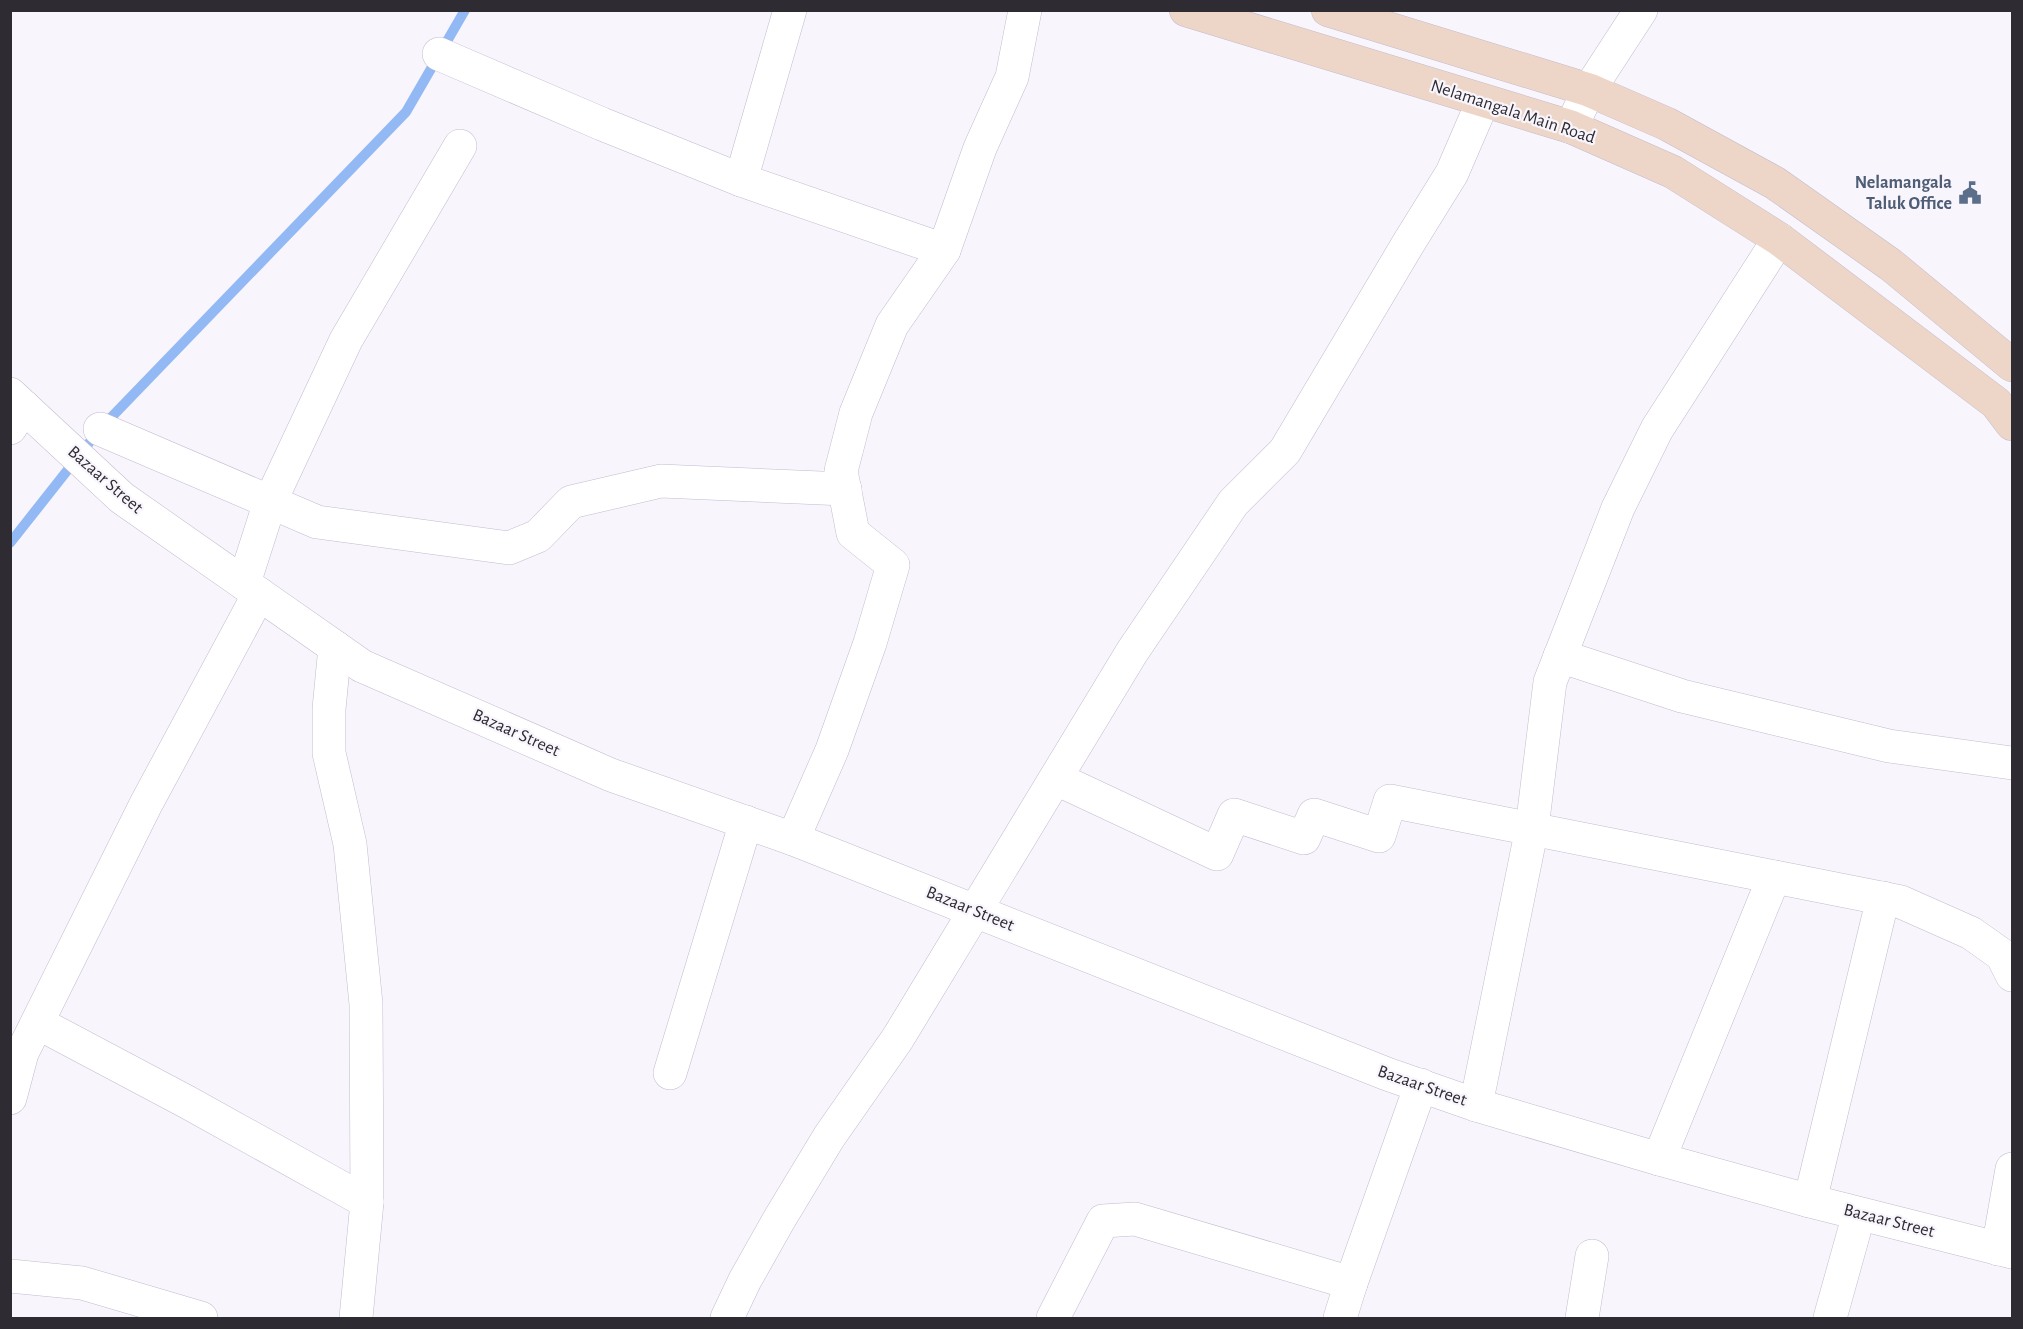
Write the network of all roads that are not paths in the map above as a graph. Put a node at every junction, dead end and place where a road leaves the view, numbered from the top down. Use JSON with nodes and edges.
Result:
{"nodes":[{"id":1,"x":790,"y":10,"type":"edge"},
{"id":2,"x":1025,"y":10,"type":"edge"},
{"id":3,"x":1186,"y":10,"type":"edge"},
{"id":4,"x":1328,"y":10,"type":"edge"},
{"id":5,"x":1641,"y":10,"type":"edge"},
{"id":6,"x":440,"y":54,"type":"dead end"},
{"id":7,"x":1589,"y":90,"type":"junction"},
{"id":8,"x":1484,"y":101,"type":"junction"},
{"id":9,"x":1571,"y":128,"type":"junction"},
{"id":10,"x":460,"y":146,"type":"dead end"},
{"id":11,"x":741,"y":180,"type":"junction"},
{"id":12,"x":1779,"y":239,"type":"junction"},
{"id":13,"x":944,"y":249,"type":"junction"},
{"id":14,"x":2013,"y":365,"type":"edge"},
{"id":15,"x":15,"y":410,"type":"edge"},
{"id":16,"x":2013,"y":424,"type":"edge"},
{"id":17,"x":100,"y":429,"type":"dead end"},
{"id":18,"x":845,"y":489,"type":"junction"},
{"id":19,"x":270,"y":502,"type":"junction"},
{"id":20,"x":252,"y":589,"type":"junction"},
{"id":21,"x":334,"y":647,"type":"junction"},
{"id":22,"x":1560,"y":656,"type":"junction"},
{"id":23,"x":2013,"y":763,"type":"edge"},
{"id":24,"x":1057,"y":779,"type":"junction"},
{"id":25,"x":746,"y":822,"type":"junction"},
{"id":26,"x":1532,"y":828,"type":"junction"},
{"id":27,"x":793,"y":839,"type":"junction"},
{"id":28,"x":1774,"y":877,"type":"junction"},
{"id":29,"x":1882,"y":898,"type":"junction"},
{"id":30,"x":975,"y":911,"type":"junction"},
{"id":31,"x":2013,"y":975,"type":"edge"},
{"id":32,"x":38,"y":1023,"type":"junction"},
{"id":33,"x":670,"y":1073,"type":"dead end"},
{"id":34,"x":1421,"y":1085,"type":"junction"},
{"id":35,"x":10,"y":1098,"type":"edge"},
{"id":36,"x":1476,"y":1105,"type":"junction"},
{"id":37,"x":1659,"y":1159,"type":"junction"},
{"id":38,"x":2013,"y":1169,"type":"edge"},
{"id":39,"x":1810,"y":1201,"type":"junction"},
{"id":40,"x":368,"y":1202,"type":"junction"},
{"id":41,"x":1859,"y":1214,"type":"junction"},
{"id":42,"x":2005,"y":1250,"type":"edge"},
{"id":43,"x":1592,"y":1256,"type":"dead end"},
{"id":44,"x":10,"y":1276,"type":"edge"},
{"id":45,"x":1351,"y":1283,"type":"junction"},
{"id":46,"x":201,"y":1318,"type":"edge"},
{"id":47,"x":356,"y":1318,"type":"edge"},
{"id":48,"x":727,"y":1318,"type":"edge"},
{"id":49,"x":1053,"y":1318,"type":"edge"},
{"id":50,"x":1340,"y":1318,"type":"edge"},
{"id":51,"x":1582,"y":1318,"type":"edge"},
{"id":52,"x":1830,"y":1318,"type":"edge"}],
"edges":[{"from":1,"to":11,"type":"street"},
{"from":2,"to":13,"type":"street"},
{"from":3,"to":8,"type":"main road","name":"Nelamangala Main Road"},
{"from":4,"to":7,"type":"main road"},
{"from":5,"to":7,"type":"street"},
{"from":6,"to":11,"type":"street"},
{"from":7,"to":9,"type":"street"},
{"from":7,"to":14,"type":"main road"},
{"from":8,"to":9,"type":"main road","name":"Nelamangala Main Road"},
{"from":8,"to":24,"type":"street"},
{"from":9,"to":12,"type":"main road","name":"Nelamangala Main Road"},
{"from":10,"to":19,"type":"street"},
{"from":11,"to":13,"type":"street"},
{"from":12,"to":16,"type":"main road","name":"Nelamangala Main Road"},
{"from":12,"to":22,"type":"street"},
{"from":13,"to":18,"type":"street"},
{"from":15,"to":20,"type":"street","name":"Bazaar Street"},
{"from":17,"to":19,"type":"street"},
{"from":18,"to":19,"type":"street"},
{"from":18,"to":27,"type":"street"},
{"from":19,"to":20,"type":"street"},
{"from":20,"to":21,"type":"street","name":"Bazaar Street"},
{"from":20,"to":32,"type":"street"},
{"from":21,"to":25,"type":"street","name":"Bazaar Street"},
{"from":21,"to":40,"type":"street"},
{"from":22,"to":23,"type":"street"},
{"from":22,"to":26,"type":"street"},
{"from":24,"to":26,"type":"street"},
{"from":24,"to":30,"type":"street"},
{"from":25,"to":27,"type":"street","name":"Bazaar Street"},
{"from":25,"to":33,"type":"street"},
{"from":26,"to":28,"type":"street"},
{"from":26,"to":36,"type":"street"},
{"from":27,"to":30,"type":"street","name":"Bazaar Street"},
{"from":28,"to":29,"type":"street"},
{"from":28,"to":37,"type":"street"},
{"from":29,"to":31,"type":"street"},
{"from":29,"to":39,"type":"street"},
{"from":30,"to":34,"type":"street","name":"Bazaar Street"},
{"from":30,"to":48,"type":"street"},
{"from":32,"to":35,"type":"street"},
{"from":32,"to":40,"type":"street"},
{"from":34,"to":36,"type":"street","name":"Bazaar Street"},
{"from":34,"to":45,"type":"street"},
{"from":36,"to":37,"type":"street","name":"Bazaar Street"},
{"from":37,"to":39,"type":"street","name":"Bazaar Street"},
{"from":38,"to":42,"type":"street"},
{"from":39,"to":41,"type":"street","name":"Bazaar Street"},
{"from":40,"to":47,"type":"street"},
{"from":41,"to":42,"type":"street","name":"Bazaar Street"},
{"from":41,"to":52,"type":"street"},
{"from":43,"to":51,"type":"street"},
{"from":44,"to":46,"type":"street"},
{"from":45,"to":49,"type":"street"},
{"from":45,"to":50,"type":"street"}]}
